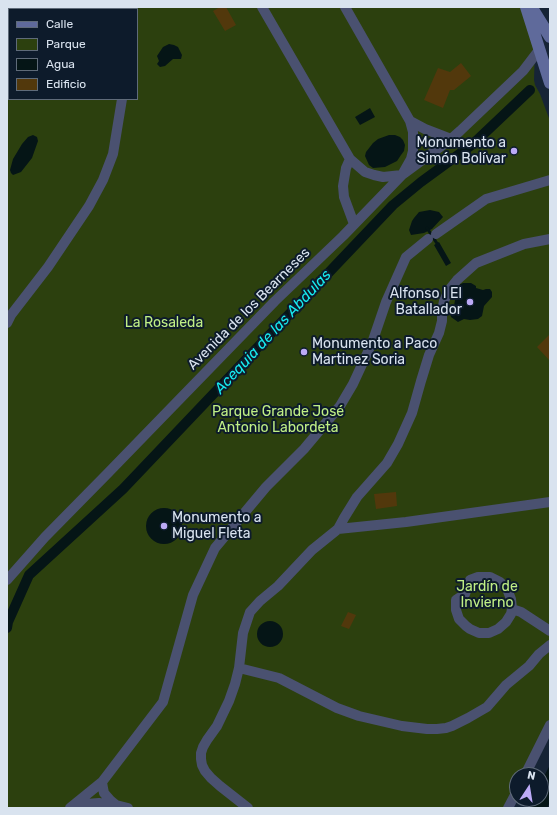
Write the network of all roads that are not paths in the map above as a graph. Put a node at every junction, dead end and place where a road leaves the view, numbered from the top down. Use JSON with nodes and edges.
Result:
{"nodes":[{"id":1,"x":262,"y":7,"type":"edge"},
{"id":2,"x":345,"y":7,"type":"edge"},
{"id":3,"x":526,"y":7,"type":"edge"},
{"id":4,"x":532,"y":7,"type":"edge"},
{"id":5,"x":550,"y":38,"type":"edge"},
{"id":6,"x":540,"y":50,"type":"junction"},
{"id":7,"x":548,"y":64,"type":"edge"},
{"id":8,"x":523,"y":71,"type":"junction"},
{"id":9,"x":550,"y":83,"type":"edge"},
{"id":10,"x":122,"y":100,"type":"edge"},
{"id":11,"x":410,"y":121,"type":"junction"},
{"id":12,"x":451,"y":139,"type":"junction"},
{"id":13,"x":350,"y":159,"type":"junction"},
{"id":14,"x":402,"y":175,"type":"junction"},
{"id":15,"x":550,"y":180,"type":"edge"},
{"id":16,"x":354,"y":224,"type":"junction"},
{"id":17,"x":550,"y":239,"type":"edge"},
{"id":18,"x":7,"y":323,"type":"edge"},
{"id":19,"x":550,"y":502,"type":"edge"},
{"id":20,"x":348,"y":510,"type":"junction"},
{"id":21,"x":358,"y":527,"type":"junction"},
{"id":22,"x":338,"y":529,"type":"junction"},
{"id":23,"x":7,"y":580,"type":"edge"},
{"id":24,"x":512,"y":609,"type":"junction"},
{"id":25,"x":550,"y":631,"type":"edge"},
{"id":26,"x":550,"y":645,"type":"edge"},
{"id":27,"x":239,"y":668,"type":"junction"},
{"id":28,"x":550,"y":725,"type":"edge"},
{"id":29,"x":529,"y":767,"type":"edge"},
{"id":30,"x":102,"y":782,"type":"junction"},
{"id":31,"x":116,"y":805,"type":"junction"},
{"id":32,"x":71,"y":808,"type":"edge"},
{"id":33,"x":128,"y":808,"type":"edge"},
{"id":34,"x":248,"y":808,"type":"edge"}],
"edges":[{"from":1,"to":13,"type":"street"},
{"from":2,"to":11,"type":"street"},
{"from":3,"to":6,"type":"main road"},
{"from":4,"to":5,"type":"main road"},
{"from":6,"to":7,"type":"main road"},
{"from":6,"to":8,"type":"street","name":"Avenida de los Bearneses"},
{"from":7,"to":8,"type":"street"},
{"from":7,"to":9,"type":"main road"},
{"from":8,"to":12,"type":"street","name":"Avenida de los Bearneses"},
{"from":10,"to":18,"type":"street"},
{"from":11,"to":12,"type":"street"},
{"from":11,"to":14,"type":"street"},
{"from":12,"to":14,"type":"street","name":"Avenida de los Bearneses"},
{"from":13,"to":14,"type":"street"},
{"from":13,"to":16,"type":"street"},
{"from":14,"to":16,"type":"street","name":"Avenida de los Bearneses"},
{"from":15,"to":30,"type":"street"},
{"from":16,"to":23,"type":"street","name":"Avenida de los Bearneses"},
{"from":17,"to":20,"type":"street"},
{"from":19,"to":21,"type":"street"},
{"from":20,"to":21,"type":"street"},
{"from":20,"to":22,"type":"street"},
{"from":21,"to":22,"type":"street"},
{"from":22,"to":27,"type":"street"},
{"from":24,"to":24,"type":"street"},
{"from":24,"to":25,"type":"street"},
{"from":26,"to":27,"type":"street"},
{"from":27,"to":34,"type":"street"},
{"from":28,"to":29,"type":"street"},
{"from":30,"to":31,"type":"street"},
{"from":30,"to":32,"type":"street"},
{"from":31,"to":32,"type":"street"},
{"from":31,"to":33,"type":"street"}]}
